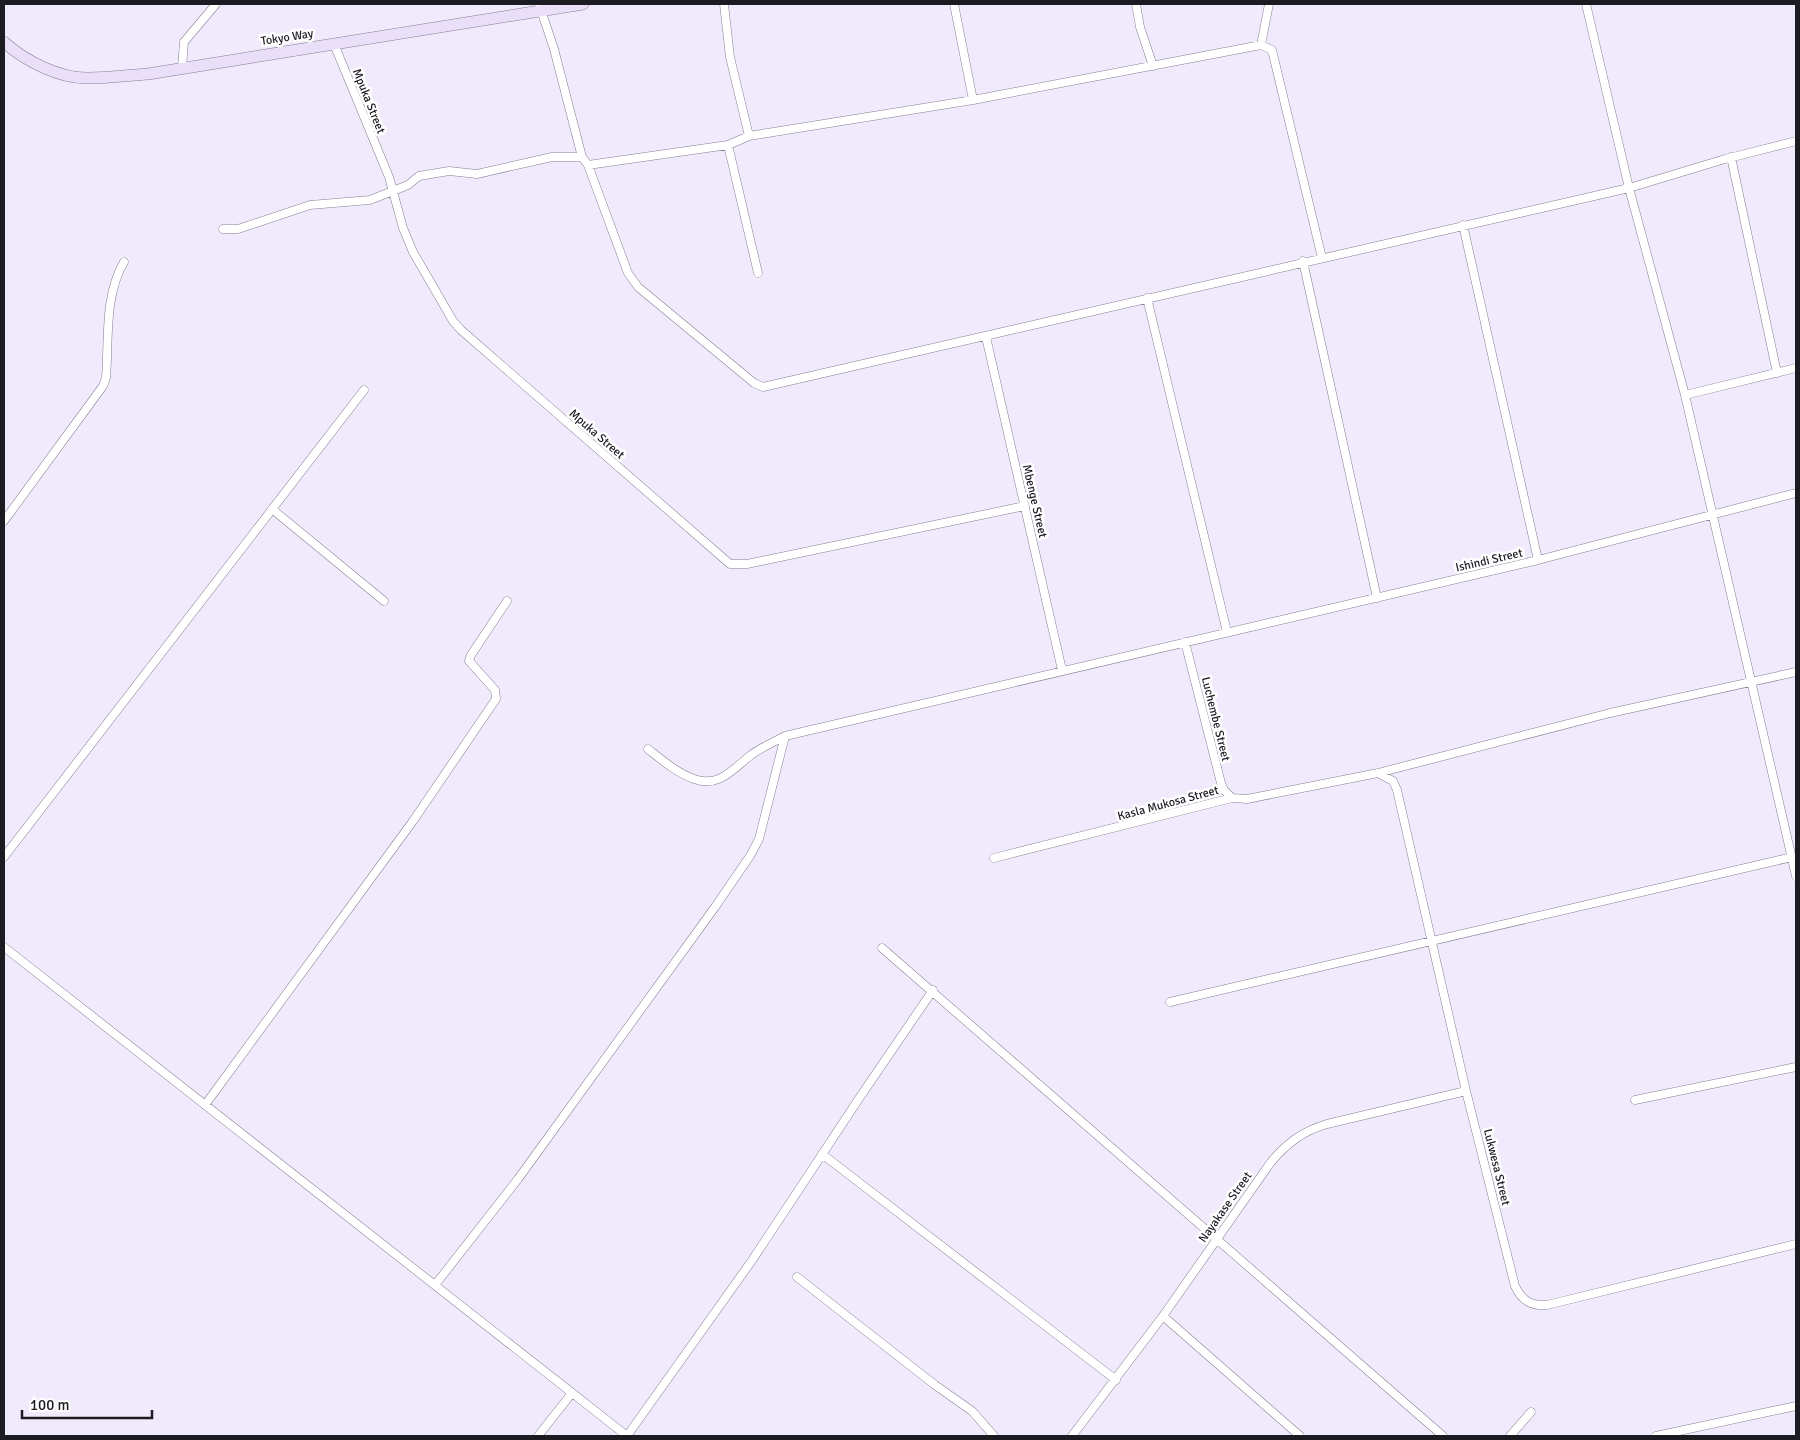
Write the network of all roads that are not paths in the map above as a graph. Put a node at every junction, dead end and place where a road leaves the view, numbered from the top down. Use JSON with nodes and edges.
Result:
{"nodes":[{"id":1,"x":216,"y":4,"type":"edge"},
{"id":2,"x":583,"y":4,"type":"edge"},
{"id":3,"x":724,"y":4,"type":"edge"},
{"id":4,"x":954,"y":4,"type":"edge"},
{"id":5,"x":1136,"y":4,"type":"edge"},
{"id":6,"x":1269,"y":4,"type":"edge"},
{"id":7,"x":1586,"y":4,"type":"edge"},
{"id":8,"x":539,"y":7,"type":"edge"},
{"id":9,"x":4,"y":42,"type":"edge"},
{"id":10,"x":334,"y":44,"type":"junction"},
{"id":11,"x":1261,"y":45,"type":"junction"},
{"id":12,"x":1154,"y":66,"type":"junction"},
{"id":13,"x":182,"y":68,"type":"junction"},
{"id":14,"x":973,"y":100,"type":"junction"},
{"id":15,"x":749,"y":136,"type":"junction"},
{"id":16,"x":1796,"y":141,"type":"edge"},
{"id":17,"x":728,"y":145,"type":"junction"},
{"id":18,"x":1731,"y":157,"type":"junction"},
{"id":19,"x":582,"y":158,"type":"junction"},
{"id":20,"x":588,"y":164,"type":"junction"},
{"id":21,"x":1630,"y":188,"type":"junction"},
{"id":22,"x":393,"y":190,"type":"junction"},
{"id":23,"x":1463,"y":225,"type":"junction"},
{"id":24,"x":223,"y":229,"type":"dead end"},
{"id":25,"x":1322,"y":258,"type":"junction"},
{"id":26,"x":124,"y":262,"type":"dead end"},
{"id":27,"x":1303,"y":262,"type":"junction"},
{"id":28,"x":758,"y":273,"type":"dead end"},
{"id":29,"x":1147,"y":298,"type":"junction"},
{"id":30,"x":986,"y":337,"type":"junction"},
{"id":31,"x":1796,"y":368,"type":"edge"},
{"id":32,"x":1777,"y":373,"type":"junction"},
{"id":33,"x":364,"y":390,"type":"dead end"},
{"id":34,"x":1685,"y":395,"type":"junction"},
{"id":35,"x":1796,"y":493,"type":"edge"},
{"id":36,"x":1025,"y":506,"type":"junction"},
{"id":37,"x":272,"y":509,"type":"junction"},
{"id":38,"x":1714,"y":515,"type":"junction"},
{"id":39,"x":4,"y":521,"type":"edge"},
{"id":40,"x":1538,"y":560,"type":"junction"},
{"id":41,"x":1377,"y":598,"type":"junction"},
{"id":42,"x":384,"y":601,"type":"dead end"},
{"id":43,"x":507,"y":601,"type":"dead end"},
{"id":44,"x":1227,"y":632,"type":"junction"},
{"id":45,"x":1185,"y":642,"type":"junction"},
{"id":46,"x":1062,"y":670,"type":"junction"},
{"id":47,"x":1796,"y":672,"type":"edge"},
{"id":48,"x":1752,"y":682,"type":"junction"},
{"id":49,"x":786,"y":736,"type":"junction"},
{"id":50,"x":648,"y":749,"type":"dead end"},
{"id":51,"x":1378,"y":773,"type":"junction"},
{"id":52,"x":1232,"y":798,"type":"junction"},
{"id":53,"x":4,"y":857,"type":"edge"},
{"id":54,"x":1792,"y":857,"type":"junction"},
{"id":55,"x":994,"y":858,"type":"dead end"},
{"id":56,"x":1796,"y":876,"type":"edge"},
{"id":57,"x":1433,"y":940,"type":"junction"},
{"id":58,"x":4,"y":947,"type":"edge"},
{"id":59,"x":882,"y":948,"type":"dead end"},
{"id":60,"x":933,"y":990,"type":"junction"},
{"id":61,"x":1170,"y":1002,"type":"dead end"},
{"id":62,"x":1796,"y":1067,"type":"edge"},
{"id":63,"x":1466,"y":1091,"type":"junction"},
{"id":64,"x":1635,"y":1100,"type":"dead end"},
{"id":65,"x":205,"y":1105,"type":"junction"},
{"id":66,"x":822,"y":1154,"type":"junction"},
{"id":67,"x":1215,"y":1240,"type":"junction"},
{"id":68,"x":1796,"y":1244,"type":"edge"},
{"id":69,"x":797,"y":1277,"type":"dead end"},
{"id":70,"x":435,"y":1286,"type":"junction"},
{"id":71,"x":1163,"y":1316,"type":"junction"},
{"id":72,"x":1116,"y":1380,"type":"junction"},
{"id":73,"x":572,"y":1393,"type":"junction"},
{"id":74,"x":1796,"y":1406,"type":"edge"},
{"id":75,"x":1532,"y":1412,"type":"dead end"},
{"id":76,"x":538,"y":1436,"type":"edge"},
{"id":77,"x":627,"y":1436,"type":"edge"},
{"id":78,"x":994,"y":1436,"type":"edge"},
{"id":79,"x":1072,"y":1436,"type":"edge"},
{"id":80,"x":1300,"y":1436,"type":"edge"},
{"id":81,"x":1443,"y":1436,"type":"edge"},
{"id":82,"x":1510,"y":1436,"type":"edge"},
{"id":83,"x":1656,"y":1436,"type":"edge"}],
"edges":[{"from":1,"to":13,"type":"street"},
{"from":2,"to":8,"type":"street","name":"Tokyo Way"},
{"from":3,"to":15,"type":"street"},
{"from":4,"to":14,"type":"street"},
{"from":5,"to":12,"type":"street"},
{"from":6,"to":11,"type":"street"},
{"from":7,"to":21,"type":"street"},
{"from":8,"to":10,"type":"street","name":"Tokyo Way"},
{"from":8,"to":19,"type":"street"},
{"from":9,"to":13,"type":"street","name":"Tokyo Way"},
{"from":10,"to":13,"type":"street","name":"Tokyo Way"},
{"from":10,"to":22,"type":"street","name":"Mpuka Street"},
{"from":11,"to":12,"type":"street"},
{"from":11,"to":25,"type":"street"},
{"from":12,"to":14,"type":"street"},
{"from":14,"to":15,"type":"street"},
{"from":15,"to":17,"type":"street"},
{"from":16,"to":18,"type":"street"},
{"from":17,"to":20,"type":"street"},
{"from":17,"to":28,"type":"street"},
{"from":18,"to":21,"type":"street"},
{"from":18,"to":32,"type":"street"},
{"from":19,"to":20,"type":"street"},
{"from":19,"to":22,"type":"street"},
{"from":20,"to":30,"type":"street"},
{"from":21,"to":23,"type":"street"},
{"from":21,"to":34,"type":"street"},
{"from":22,"to":24,"type":"street"},
{"from":22,"to":36,"type":"street","name":"Mpuka Street"},
{"from":23,"to":25,"type":"street"},
{"from":23,"to":40,"type":"street"},
{"from":25,"to":27,"type":"street"},
{"from":26,"to":39,"type":"street"},
{"from":27,"to":29,"type":"street"},
{"from":27,"to":41,"type":"street"},
{"from":29,"to":30,"type":"street"},
{"from":29,"to":44,"type":"street"},
{"from":30,"to":36,"type":"street","name":"Mbenge Street"},
{"from":31,"to":32,"type":"street"},
{"from":32,"to":34,"type":"street"},
{"from":33,"to":37,"type":"street"},
{"from":34,"to":38,"type":"street"},
{"from":35,"to":38,"type":"street","name":"Ishindi Street"},
{"from":36,"to":46,"type":"street","name":"Mbenge Street"},
{"from":37,"to":42,"type":"street"},
{"from":37,"to":53,"type":"street"},
{"from":38,"to":40,"type":"street","name":"Ishindi Street"},
{"from":38,"to":48,"type":"street"},
{"from":40,"to":41,"type":"street","name":"Ishindi Street"},
{"from":41,"to":44,"type":"street","name":"Ishindi Street"},
{"from":43,"to":65,"type":"street"},
{"from":44,"to":45,"type":"street","name":"Ishindi Street"},
{"from":45,"to":46,"type":"street","name":"Ishindi Street"},
{"from":45,"to":52,"type":"street","name":"Luchembe Street"},
{"from":46,"to":49,"type":"street","name":"Ishindi Street"},
{"from":47,"to":48,"type":"street","name":"Kasla Mukosa Street"},
{"from":48,"to":51,"type":"street","name":"Kasla Mukosa Street"},
{"from":48,"to":54,"type":"street"},
{"from":49,"to":50,"type":"street","name":"Ishindi Street"},
{"from":49,"to":70,"type":"street"},
{"from":51,"to":52,"type":"street","name":"Kasla Mukosa Street"},
{"from":51,"to":57,"type":"street","name":"Lukwesa Street"},
{"from":52,"to":55,"type":"street","name":"Kasla Mukosa Street"},
{"from":54,"to":56,"type":"street"},
{"from":54,"to":57,"type":"street"},
{"from":57,"to":61,"type":"street"},
{"from":57,"to":63,"type":"street","name":"Lukwesa Street"},
{"from":58,"to":65,"type":"street"},
{"from":59,"to":60,"type":"street"},
{"from":60,"to":66,"type":"street"},
{"from":60,"to":67,"type":"street"},
{"from":62,"to":64,"type":"street"},
{"from":63,"to":67,"type":"street","name":"Nayakase Street"},
{"from":63,"to":68,"type":"street","name":"Lukwesa Street"},
{"from":65,"to":70,"type":"street"},
{"from":66,"to":72,"type":"street"},
{"from":66,"to":77,"type":"street"},
{"from":67,"to":71,"type":"street","name":"Nayakase Street"},
{"from":67,"to":81,"type":"street"},
{"from":69,"to":78,"type":"street"},
{"from":70,"to":73,"type":"street"},
{"from":71,"to":72,"type":"street","name":"Nayakase Street"},
{"from":71,"to":80,"type":"street"},
{"from":72,"to":79,"type":"street","name":"Nayakase Street"},
{"from":73,"to":76,"type":"street"},
{"from":73,"to":77,"type":"street"},
{"from":74,"to":83,"type":"street"},
{"from":75,"to":82,"type":"street"}]}
